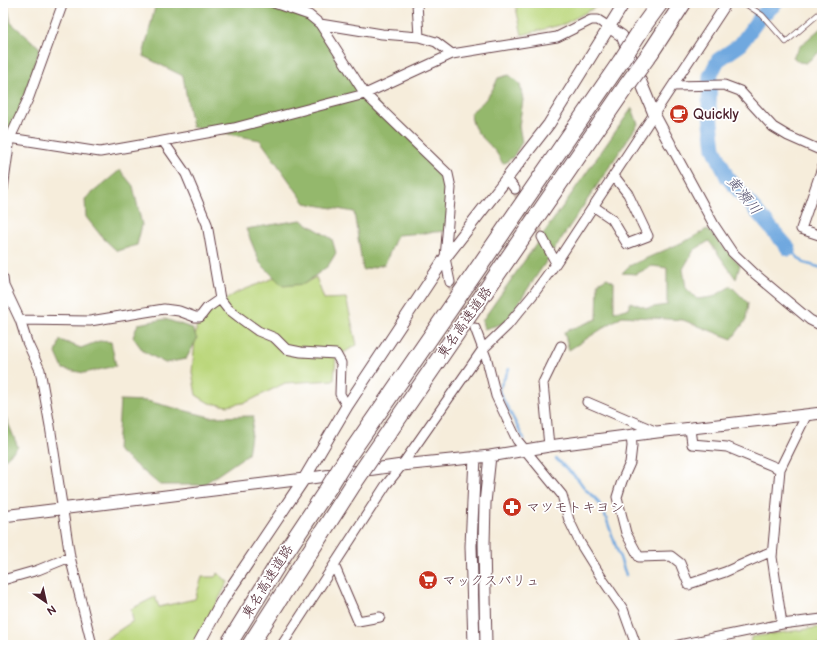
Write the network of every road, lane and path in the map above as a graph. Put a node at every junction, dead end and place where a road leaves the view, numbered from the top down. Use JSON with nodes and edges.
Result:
{"nodes":[{"id":1,"x":63,"y":3,"type":"edge"},
{"id":2,"x":274,"y":3,"type":"edge"},
{"id":3,"x":417,"y":3,"type":"edge"},
{"id":4,"x":624,"y":3,"type":"edge"},
{"id":5,"x":660,"y":3,"type":"edge"},
{"id":6,"x":683,"y":3,"type":"edge"},
{"id":7,"x":727,"y":3,"type":"edge"},
{"id":8,"x":744,"y":3,"type":"edge"},
{"id":9,"x":283,"y":5,"type":"edge"},
{"id":10,"x":822,"y":11,"type":"edge"},
{"id":11,"x":320,"y":24,"type":"junction"},
{"id":12,"x":609,"y":27,"type":"junction"},
{"id":13,"x":419,"y":37,"type":"junction"},
{"id":14,"x":452,"y":54,"type":"junction"},
{"id":15,"x":673,"y":86,"type":"junction"},
{"id":16,"x":365,"y":94,"type":"junction"},
{"id":17,"x":654,"y":114,"type":"junction"},
{"id":18,"x":6,"y":138,"type":"edge"},
{"id":19,"x":163,"y":141,"type":"junction"},
{"id":20,"x":670,"y":144,"type":"joint"},
{"id":21,"x":822,"y":151,"type":"edge"},
{"id":22,"x":822,"y":168,"type":"edge"},
{"id":23,"x":614,"y":176,"type":"junction"},
{"id":24,"x":507,"y":179,"type":"junction"},
{"id":25,"x":515,"y":189,"type":"tunnel mouth"},
{"id":26,"x":3,"y":190,"type":"edge"},
{"id":27,"x":593,"y":206,"type":"junction"},
{"id":28,"x":822,"y":236,"type":"edge"},
{"id":29,"x":542,"y":237,"type":"tunnel mouth"},
{"id":30,"x":446,"y":258,"type":"junction"},
{"id":31,"x":556,"y":263,"type":"junction"},
{"id":32,"x":3,"y":278,"type":"edge"},
{"id":33,"x":450,"y":282,"type":"tunnel mouth"},
{"id":34,"x":220,"y":299,"type":"junction"},
{"id":35,"x":20,"y":320,"type":"junction"},
{"id":36,"x":822,"y":326,"type":"edge"},
{"id":37,"x":475,"y":328,"type":"tunnel mouth"},
{"id":38,"x":561,"y":346,"type":"dead end"},
{"id":39,"x":483,"y":349,"type":"junction"},
{"id":40,"x":587,"y":402,"type":"dead end"},
{"id":41,"x":347,"y":406,"type":"junction"},
{"id":42,"x":822,"y":414,"type":"edge"},
{"id":43,"x":806,"y":416,"type":"junction"},
{"id":44,"x":690,"y":429,"type":"junction"},
{"id":45,"x":657,"y":432,"type":"junction"},
{"id":46,"x":632,"y":435,"type":"junction"},
{"id":47,"x":549,"y":446,"type":"junction"},
{"id":48,"x":525,"y":450,"type":"junction"},
{"id":49,"x":476,"y":456,"type":"junction"},
{"id":50,"x":490,"y":456,"type":"junction"},
{"id":51,"x":402,"y":464,"type":"junction"},
{"id":52,"x":780,"y":469,"type":"junction"},
{"id":53,"x":304,"y":479,"type":"junction"},
{"id":54,"x":63,"y":509,"type":"junction"},
{"id":55,"x":3,"y":516,"type":"edge"},
{"id":56,"x":772,"y":551,"type":"junction"},
{"id":57,"x":70,"y":557,"type":"junction"},
{"id":58,"x":334,"y":565,"type":"junction"},
{"id":59,"x":3,"y":580,"type":"edge"},
{"id":60,"x":380,"y":617,"type":"dead end"},
{"id":61,"x":822,"y":618,"type":"edge"},
{"id":62,"x":782,"y":624,"type":"junction"},
{"id":63,"x":92,"y":645,"type":"edge"},
{"id":64,"x":198,"y":645,"type":"edge"},
{"id":65,"x":228,"y":645,"type":"edge"},
{"id":66,"x":250,"y":645,"type":"edge"},
{"id":67,"x":282,"y":645,"type":"edge"},
{"id":68,"x":474,"y":645,"type":"edge"},
{"id":69,"x":486,"y":645,"type":"edge"},
{"id":70,"x":636,"y":645,"type":"edge"},
{"id":71,"x":679,"y":645,"type":"edge"}],
"edges":[{"from":1,"to":18,"type":"street"},
{"from":2,"to":9,"type":"street"},
{"from":3,"to":13,"type":"street"},
{"from":4,"to":12,"type":"street"},
{"from":5,"to":65,"type":"highway","name":"東名高速道路","bridge":true},
{"from":6,"to":66,"type":"highway","name":"東名高速道路","bridge":true},
{"from":7,"to":15,"type":"street"},
{"from":8,"to":10,"type":"lane"},
{"from":9,"to":11,"type":"street"},
{"from":11,"to":13,"type":"street"},
{"from":11,"to":16,"type":"street"},
{"from":12,"to":14,"type":"street"},
{"from":12,"to":17,"type":"street"},
{"from":12,"to":24,"type":"street"},
{"from":13,"to":14,"type":"street"},
{"from":14,"to":16,"type":"street"},
{"from":15,"to":17,"type":"street"},
{"from":15,"to":21,"type":"street"},
{"from":16,"to":19,"type":"street"},
{"from":16,"to":30,"type":"street"},
{"from":17,"to":20,"type":"street"},
{"from":17,"to":23,"type":"street"},
{"from":18,"to":19,"type":"street"},
{"from":18,"to":26,"type":"street"},
{"from":19,"to":34,"type":"street"},
{"from":20,"to":36,"type":"street"},
{"from":22,"to":28,"type":"street"},
{"from":23,"to":27,"type":"street"},
{"from":23,"to":27,"type":"street"},
{"from":24,"to":25,"type":"street"},
{"from":24,"to":30,"type":"street"},
{"from":27,"to":31,"type":"street"},
{"from":29,"to":31,"type":"street"},
{"from":30,"to":33,"type":"street"},
{"from":30,"to":41,"type":"street"},
{"from":31,"to":39,"type":"street"},
{"from":32,"to":35,"type":"street"},
{"from":34,"to":35,"type":"street"},
{"from":34,"to":41,"type":"street"},
{"from":35,"to":54,"type":"street"},
{"from":37,"to":39,"type":"street"},
{"from":38,"to":47,"type":"street"},
{"from":39,"to":48,"type":"street"},
{"from":39,"to":51,"type":"street"},
{"from":40,"to":45,"type":"street"},
{"from":41,"to":53,"type":"street"},
{"from":42,"to":43,"type":"street"},
{"from":43,"to":44,"type":"street"},
{"from":43,"to":52,"type":"street"},
{"from":44,"to":45,"type":"street"},
{"from":44,"to":52,"type":"street"},
{"from":45,"to":46,"type":"street"},
{"from":46,"to":47,"type":"street"},
{"from":46,"to":56,"type":"street"},
{"from":47,"to":48,"type":"street"},
{"from":48,"to":50,"type":"street"},
{"from":48,"to":70,"type":"street"},
{"from":49,"to":50,"type":"street"},
{"from":49,"to":51,"type":"street"},
{"from":49,"to":68,"type":"street"},
{"from":50,"to":69,"type":"street"},
{"from":51,"to":53,"type":"street"},
{"from":51,"to":58,"type":"street"},
{"from":52,"to":56,"type":"street"},
{"from":53,"to":54,"type":"street"},
{"from":53,"to":64,"type":"street"},
{"from":54,"to":55,"type":"street"},
{"from":54,"to":57,"type":"street"},
{"from":56,"to":62,"type":"street"},
{"from":57,"to":59,"type":"street"},
{"from":57,"to":63,"type":"street"},
{"from":58,"to":60,"type":"street"},
{"from":58,"to":67,"type":"street"},
{"from":61,"to":62,"type":"street"},
{"from":62,"to":71,"type":"street"}]}
